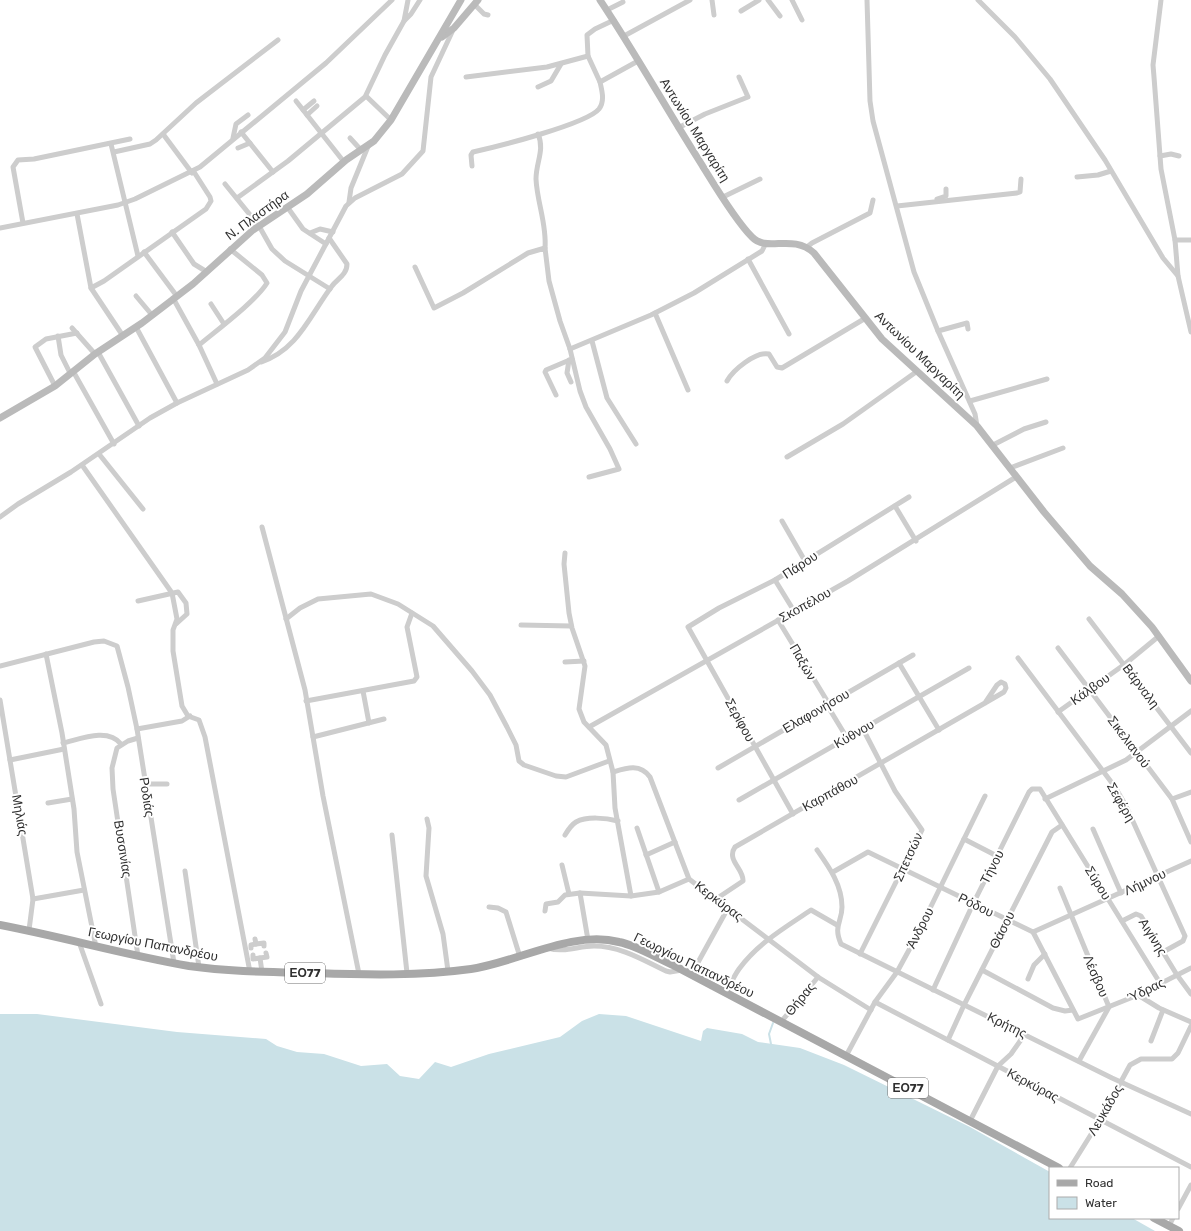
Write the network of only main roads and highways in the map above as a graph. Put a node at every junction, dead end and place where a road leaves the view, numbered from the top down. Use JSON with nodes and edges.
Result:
{"nodes":[{"id":1,"x":0,"y":925,"type":"edge"},
{"id":2,"x":1057,"y":1167,"type":"edge"},
{"id":3,"x":1156,"y":1219,"type":"edge"},
{"id":4,"x":1179,"y":1231,"type":"edge"}],
"edges":[{"from":1,"to":2,"type":"main road","name":"Γεωργίου Παπανδρέου","number":"ΕΟ77"},
{"from":3,"to":4,"type":"main road"}]}
